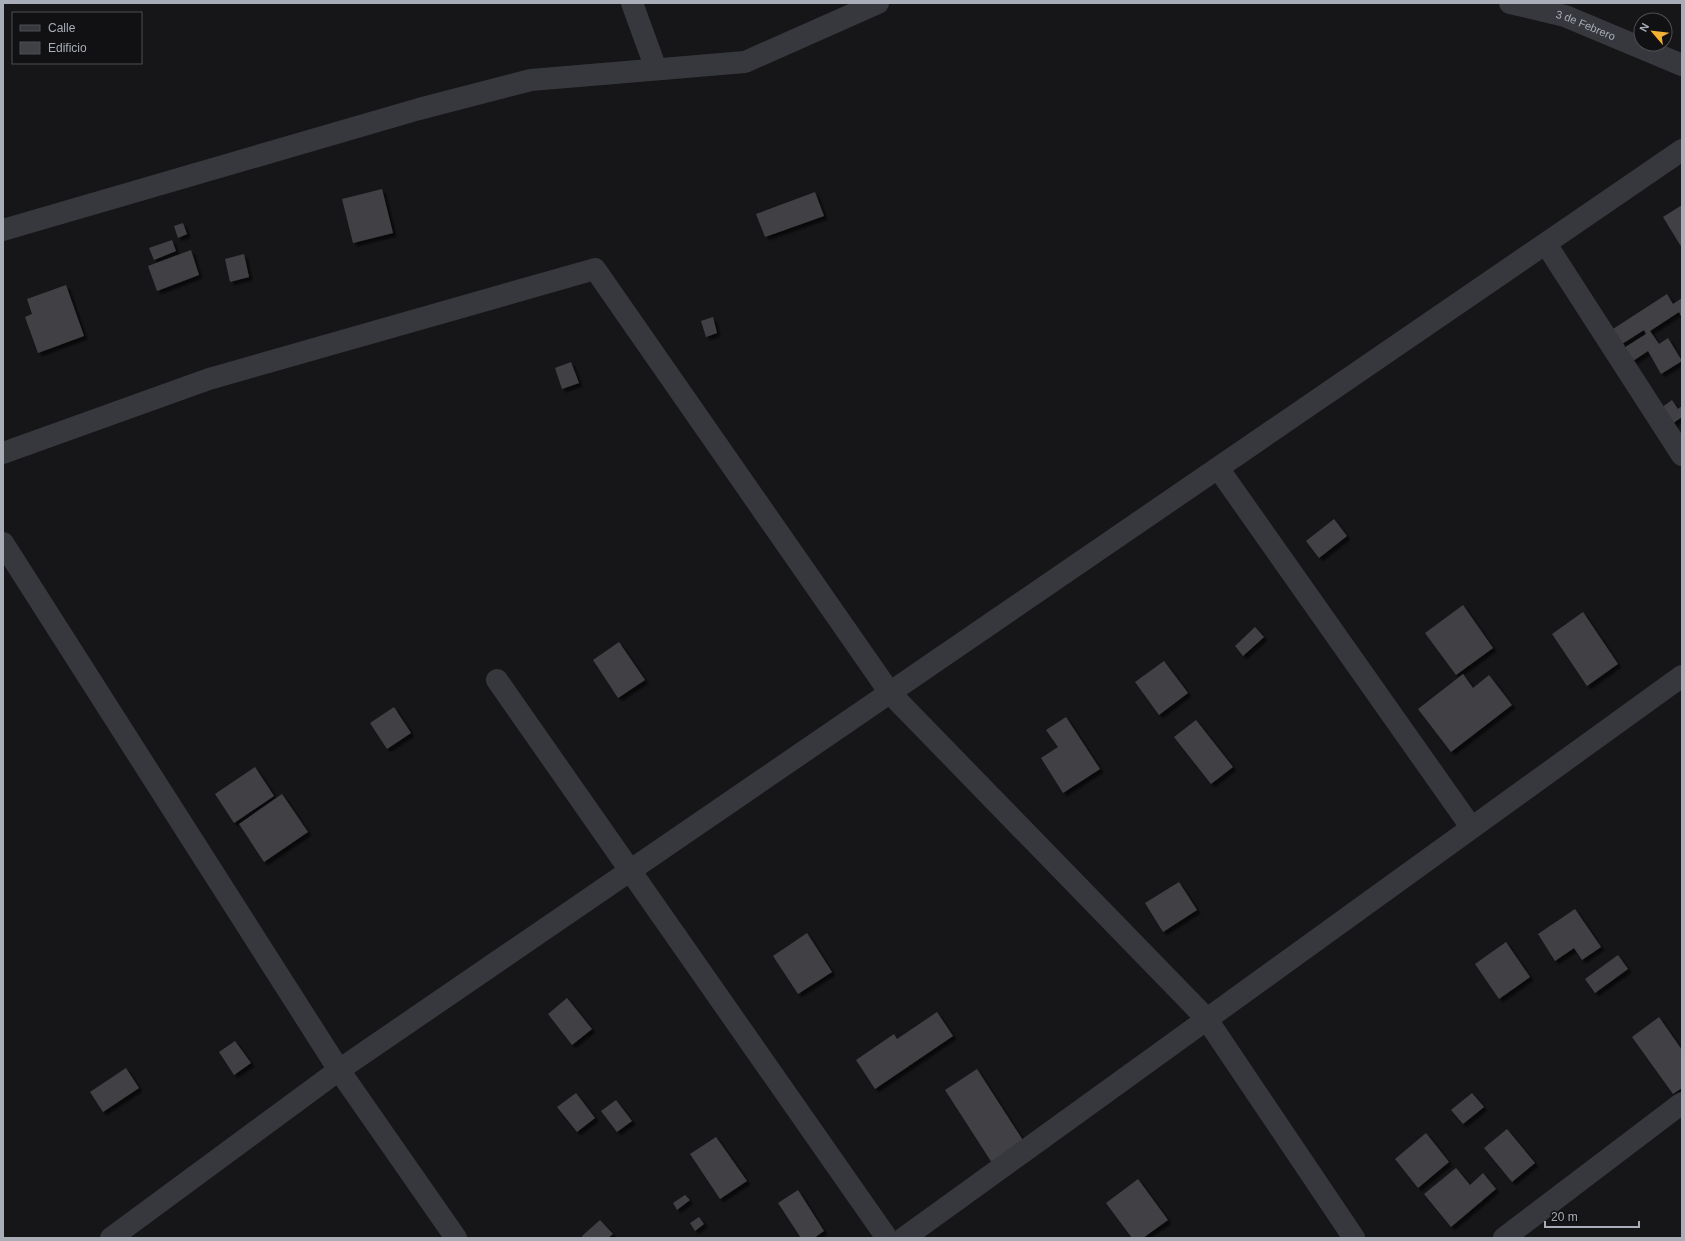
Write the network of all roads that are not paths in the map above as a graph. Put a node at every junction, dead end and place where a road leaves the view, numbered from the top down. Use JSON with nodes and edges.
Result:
{"nodes":[{"id":1,"x":632,"y":3,"type":"edge"},
{"id":2,"x":878,"y":3,"type":"edge"},
{"id":3,"x":1510,"y":3,"type":"edge"},
{"id":4,"x":1566,"y":9,"type":"edge"},
{"id":5,"x":1682,"y":65,"type":"edge"},
{"id":6,"x":656,"y":69,"type":"junction"},
{"id":7,"x":1682,"y":150,"type":"edge"},
{"id":8,"x":3,"y":230,"type":"edge"},
{"id":9,"x":1546,"y":244,"type":"junction"},
{"id":10,"x":3,"y":453,"type":"edge"},
{"id":11,"x":1682,"y":455,"type":"edge"},
{"id":12,"x":1218,"y":468,"type":"junction"},
{"id":13,"x":3,"y":543,"type":"edge"},
{"id":14,"x":1682,"y":676,"type":"edge"},
{"id":15,"x":497,"y":680,"type":"dead end"},
{"id":16,"x":890,"y":693,"type":"junction"},
{"id":17,"x":1471,"y":827,"type":"junction"},
{"id":18,"x":631,"y":871,"type":"junction"},
{"id":19,"x":1206,"y":1018,"type":"junction"},
{"id":20,"x":339,"y":1070,"type":"junction"},
{"id":21,"x":1682,"y":1103,"type":"edge"},
{"id":22,"x":110,"y":1238,"type":"edge"},
{"id":23,"x":456,"y":1238,"type":"edge"},
{"id":24,"x":887,"y":1238,"type":"edge"},
{"id":25,"x":904,"y":1238,"type":"edge"},
{"id":26,"x":1354,"y":1238,"type":"edge"},
{"id":27,"x":1504,"y":1238,"type":"edge"}],
"edges":[{"from":1,"to":6,"type":"street"},
{"from":2,"to":6,"type":"street"},
{"from":3,"to":4,"type":"street","name":"3 de Febrero"},
{"from":4,"to":5,"type":"street","name":"3 de Febrero"},
{"from":6,"to":8,"type":"street"},
{"from":7,"to":9,"type":"street"},
{"from":9,"to":11,"type":"street"},
{"from":9,"to":12,"type":"street"},
{"from":10,"to":16,"type":"street"},
{"from":12,"to":16,"type":"street"},
{"from":12,"to":17,"type":"street"},
{"from":13,"to":20,"type":"street"},
{"from":14,"to":17,"type":"street"},
{"from":15,"to":18,"type":"street"},
{"from":16,"to":18,"type":"street"},
{"from":16,"to":19,"type":"street"},
{"from":17,"to":19,"type":"street"},
{"from":18,"to":20,"type":"street"},
{"from":18,"to":24,"type":"street"},
{"from":19,"to":25,"type":"street"},
{"from":19,"to":26,"type":"street"},
{"from":20,"to":22,"type":"street"},
{"from":20,"to":23,"type":"street"},
{"from":21,"to":27,"type":"street"}]}
